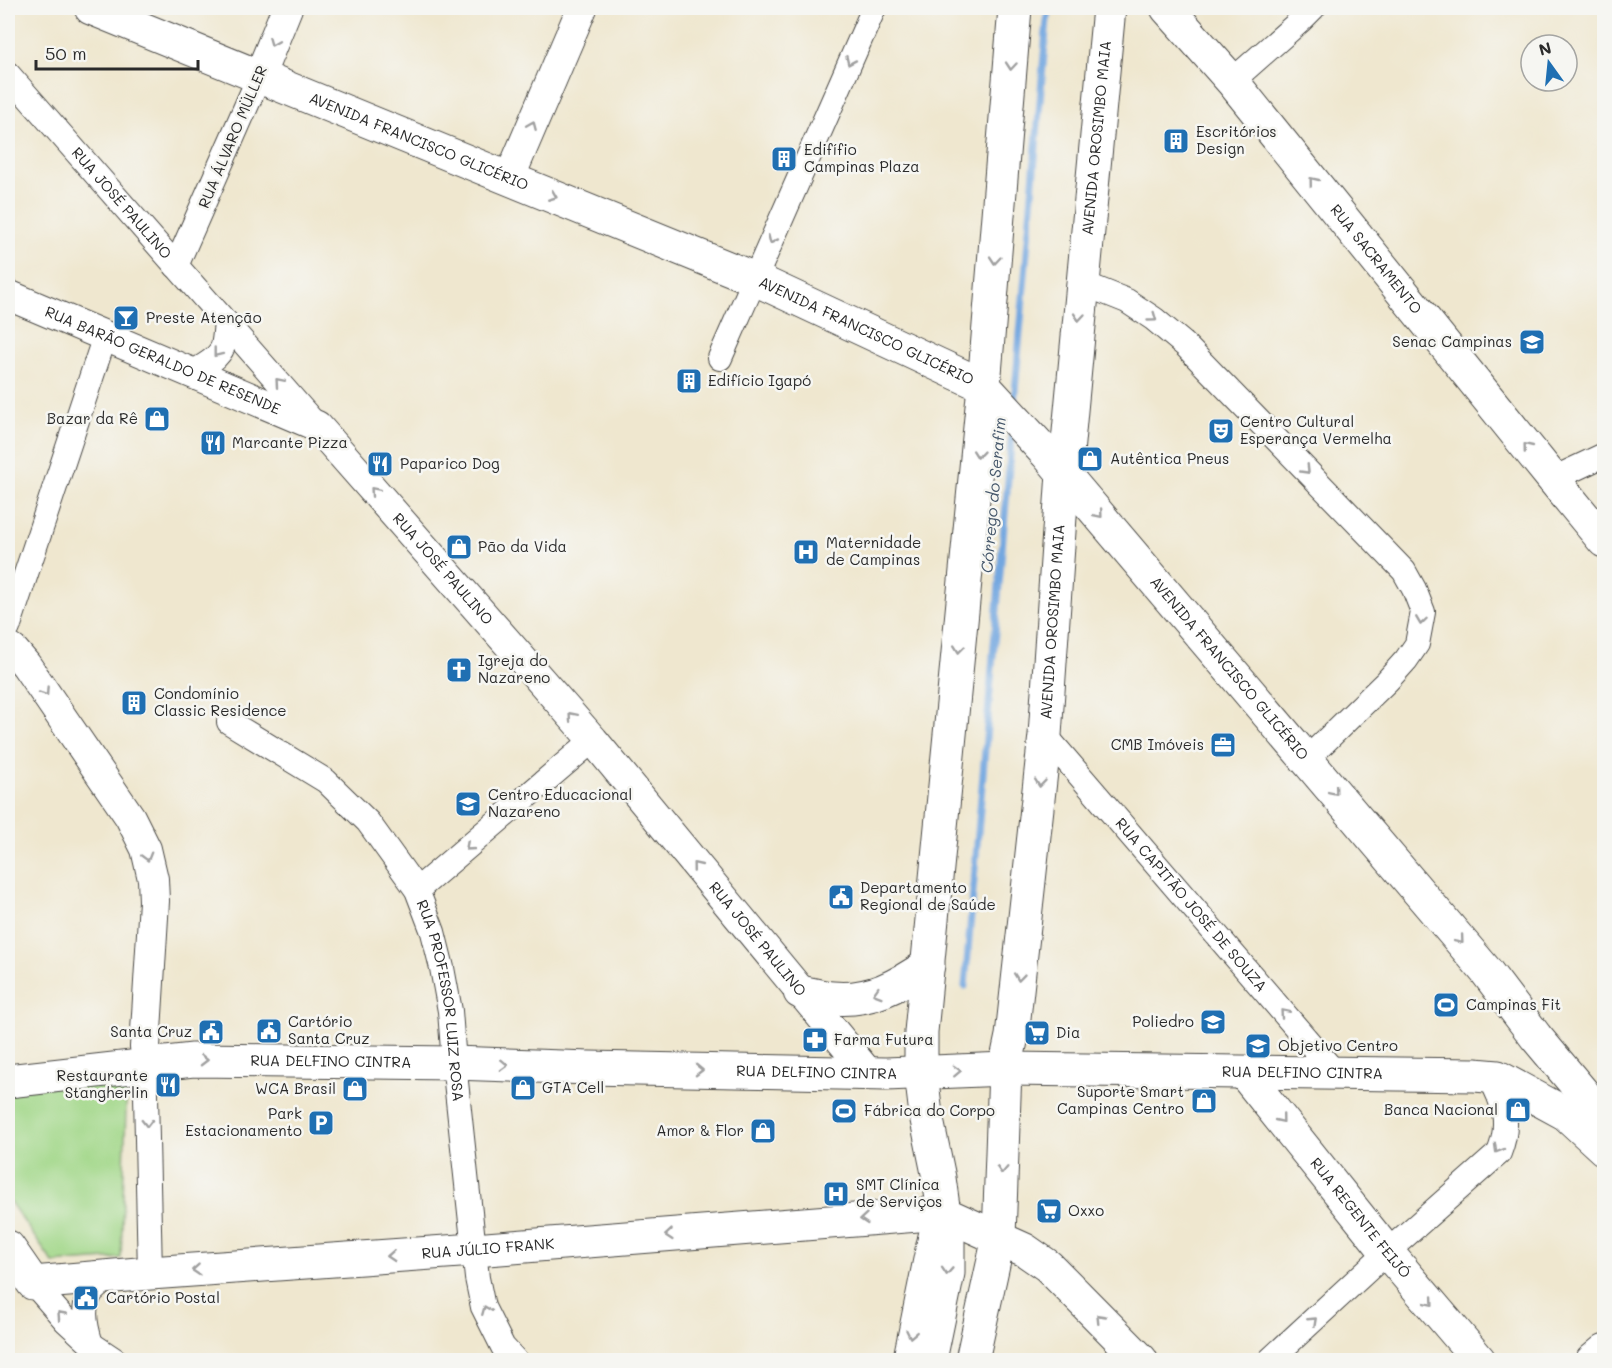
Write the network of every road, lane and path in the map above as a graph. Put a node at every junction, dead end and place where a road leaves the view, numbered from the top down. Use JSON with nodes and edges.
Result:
{"nodes":[{"id":1,"x":91,"y":8,"type":"edge"},
{"id":2,"x":287,"y":8,"type":"edge"},
{"id":3,"x":582,"y":8,"type":"edge"},
{"id":4,"x":874,"y":8,"type":"edge"},
{"id":5,"x":1015,"y":8,"type":"edge"},
{"id":6,"x":1109,"y":8,"type":"edge"},
{"id":7,"x":1167,"y":8,"type":"edge"},
{"id":8,"x":1313,"y":8,"type":"edge"},
{"id":9,"x":8,"y":74,"type":"edge"},
{"id":10,"x":259,"y":77,"type":"junction"},
{"id":11,"x":1232,"y":81,"type":"junction"},
{"id":12,"x":510,"y":179,"type":"junction"},
{"id":13,"x":176,"y":266,"type":"junction"},
{"id":14,"x":755,"y":279,"type":"junction"},
{"id":15,"x":1082,"y":283,"type":"junction"},
{"id":16,"x":8,"y":295,"type":"edge"},
{"id":17,"x":226,"y":322,"type":"junction"},
{"id":18,"x":105,"y":336,"type":"junction"},
{"id":19,"x":720,"y":358,"type":"dead end"},
{"id":20,"x":191,"y":373,"type":"junction"},
{"id":21,"x":994,"y":397,"type":"junction"},
{"id":22,"x":317,"y":426,"type":"junction"},
{"id":23,"x":1605,"y":455,"type":"edge"},
{"id":24,"x":1055,"y":463,"type":"junction"},
{"id":25,"x":1553,"y":479,"type":"junction"},
{"id":26,"x":1605,"y":541,"type":"edge"},
{"id":27,"x":8,"y":627,"type":"edge"},
{"id":28,"x":8,"y":647,"type":"edge"},
{"id":29,"x":229,"y":722,"type":"dead end"},
{"id":30,"x":1045,"y":735,"type":"junction"},
{"id":31,"x":593,"y":740,"type":"junction"},
{"id":32,"x":1307,"y":759,"type":"junction"},
{"id":33,"x":417,"y":890,"type":"junction"},
{"id":34,"x":928,"y":965,"type":"junction"},
{"id":35,"x":800,"y":992,"type":"junction"},
{"id":36,"x":146,"y":1056,"type":"junction"},
{"id":37,"x":8,"y":1058,"type":"edge"},
{"id":38,"x":454,"y":1063,"type":"junction"},
{"id":39,"x":1005,"y":1069,"type":"junction"},
{"id":40,"x":868,"y":1073,"type":"junction"},
{"id":41,"x":921,"y":1073,"type":"junction"},
{"id":42,"x":1244,"y":1073,"type":"junction"},
{"id":43,"x":1336,"y":1074,"type":"junction"},
{"id":44,"x":1489,"y":1075,"type":"junction"},
{"id":45,"x":8,"y":1081,"type":"edge"},
{"id":46,"x":1604,"y":1123,"type":"edge"},
{"id":47,"x":943,"y":1216,"type":"junction"},
{"id":48,"x":999,"y":1237,"type":"junction"},
{"id":49,"x":8,"y":1247,"type":"edge"},
{"id":50,"x":474,"y":1250,"type":"junction"},
{"id":51,"x":1387,"y":1252,"type":"junction"},
{"id":52,"x":150,"y":1273,"type":"junction"},
{"id":53,"x":114,"y":1276,"type":"junction"},
{"id":54,"x":33,"y":1283,"type":"junction"},
{"id":55,"x":91,"y":1344,"type":"junction"},
{"id":56,"x":1605,"y":1348,"type":"edge"},
{"id":57,"x":116,"y":1360,"type":"edge"},
{"id":58,"x":515,"y":1360,"type":"edge"},
{"id":59,"x":905,"y":1360,"type":"edge"},
{"id":60,"x":930,"y":1360,"type":"edge"},
{"id":61,"x":972,"y":1360,"type":"edge"},
{"id":62,"x":1141,"y":1360,"type":"edge"},
{"id":63,"x":1270,"y":1360,"type":"edge"},
{"id":64,"x":1479,"y":1360,"type":"edge"},
{"id":65,"x":1591,"y":1360,"type":"edge"}],
"edges":[{"from":1,"to":10,"type":"main road","name":"AVENIDA FRANCISCO GLICÉRIO"},
{"from":2,"to":10,"type":"street","name":"RUA ÁLVARO MÜLLER","one_way":true},
{"from":12,"to":3,"type":"street","one_way":true},
{"from":4,"to":14,"type":"street","one_way":true},
{"from":5,"to":21,"type":"main road","one_way":true},
{"from":6,"to":15,"type":"main road","name":"AVENIDA OROSIMBO MAIA"},
{"from":7,"to":11,"type":"main road","name":"RUA SACRAMENTO"},
{"from":8,"to":11,"type":"street"},
{"from":9,"to":13,"type":"street","name":"RUA JOSÉ PAULINO"},
{"from":10,"to":12,"type":"main road","name":"AVENIDA FRANCISCO GLICÉRIO"},
{"from":10,"to":13,"type":"street","name":"RUA ÁLVARO MÜLLER"},
{"from":25,"to":11,"type":"main road","name":"RUA SACRAMENTO","one_way":true},
{"from":12,"to":14,"type":"main road","name":"AVENIDA FRANCISCO GLICÉRIO","one_way":true},
{"from":13,"to":17,"type":"street","name":"RUA JOSÉ PAULINO"},
{"from":14,"to":19,"type":"street"},
{"from":14,"to":21,"type":"main road","name":"AVENIDA FRANCISCO GLICÉRIO"},
{"from":15,"to":24,"type":"main road","name":"AVENIDA OROSIMBO MAIA","one_way":true},
{"from":15,"to":32,"type":"street","one_way":true},
{"from":16,"to":18,"type":"street","name":"RUA BARÃO GERALDO DE RESENDE"},
{"from":17,"to":20,"type":"street","one_way":true},
{"from":22,"to":17,"type":"street","name":"RUA JOSÉ PAULINO","one_way":true},
{"from":18,"to":20,"type":"street","name":"RUA BARÃO GERALDO DE RESENDE"},
{"from":18,"to":27,"type":"street"},
{"from":20,"to":22,"type":"street","name":"RUA BARÃO GERALDO DE RESENDE"},
{"from":21,"to":24,"type":"main road","name":"AVENIDA FRANCISCO GLICÉRIO"},
{"from":21,"to":34,"type":"main road","one_way":true},
{"from":31,"to":22,"type":"street","name":"RUA JOSÉ PAULINO","one_way":true},
{"from":23,"to":25,"type":"street"},
{"from":24,"to":30,"type":"main road","name":"AVENIDA OROSIMBO MAIA"},
{"from":24,"to":32,"type":"main road","name":"AVENIDA FRANCISCO GLICÉRIO","one_way":true},
{"from":25,"to":26,"type":"main road","name":"RUA SACRAMENTO"},
{"from":28,"to":36,"type":"street","one_way":true},
{"from":29,"to":33,"type":"street","name":"RUA PROFESSOR LUIZ ROSA"},
{"from":30,"to":39,"type":"main road","name":"AVENIDA OROSIMBO MAIA","one_way":true},
{"from":43,"to":30,"type":"street","name":"RUA CAPITÃO JOSÉ DE SOUZA","one_way":true},
{"from":31,"to":33,"type":"street","one_way":true},
{"from":35,"to":31,"type":"street","name":"RUA JOSÉ PAULINO","one_way":true},
{"from":32,"to":46,"type":"main road","name":"AVENIDA FRANCISCO GLICÉRIO","one_way":true},
{"from":33,"to":38,"type":"street","name":"RUA PROFESSOR LUIZ ROSA"},
{"from":34,"to":35,"type":"main road","one_way":true},
{"from":34,"to":41,"type":"main road"},
{"from":35,"to":40,"type":"street","name":"RUA JOSÉ PAULINO"},
{"from":36,"to":37,"type":"main road"},
{"from":36,"to":38,"type":"main road","name":"RUA DELFINO CINTRA","one_way":true},
{"from":36,"to":45,"type":"main road","name":"RUA DELFINO CINTRA"},
{"from":36,"to":52,"type":"street","one_way":true},
{"from":38,"to":40,"type":"main road","name":"RUA DELFINO CINTRA","one_way":true},
{"from":38,"to":50,"type":"street","name":"RUA PROFESSOR LUIZ ROSA"},
{"from":41,"to":39,"type":"main road","name":"RUA DELFINO CINTRA","one_way":true},
{"from":39,"to":42,"type":"main road","name":"RUA DELFINO CINTRA"},
{"from":39,"to":48,"type":"main road","name":"AVENIDA OROSIMBO MAIA","one_way":true},
{"from":40,"to":41,"type":"main road","name":"RUA DELFINO CINTRA"},
{"from":41,"to":47,"type":"main road"},
{"from":42,"to":43,"type":"main road","name":"RUA DELFINO CINTRA"},
{"from":42,"to":51,"type":"main road","name":"RUA REGENTE FEIJÓ","one_way":true},
{"from":43,"to":44,"type":"main road","name":"RUA DELFINO CINTRA"},
{"from":44,"to":46,"type":"main road","name":"RUA DELFINO CINTRA"},
{"from":44,"to":51,"type":"street","one_way":true},
{"from":47,"to":48,"type":"main road"},
{"from":47,"to":50,"type":"main road","name":"RUA JÚLIO FRANK","one_way":true},
{"from":47,"to":59,"type":"street","one_way":true},
{"from":47,"to":60,"type":"main road","one_way":true},
{"from":48,"to":61,"type":"main road","name":"AVENIDA OROSIMBO MAIA"},
{"from":62,"to":48,"type":"main road","one_way":true},
{"from":49,"to":54,"type":"main road"},
{"from":50,"to":52,"type":"main road","name":"RUA JÚLIO FRANK","one_way":true},
{"from":58,"to":50,"type":"street","name":"RUA PROFESSOR LUIZ ROSA","one_way":true},
{"from":63,"to":51,"type":"street","one_way":true},
{"from":51,"to":64,"type":"main road","name":"RUA REGENTE FEIJÓ","one_way":true},
{"from":52,"to":53,"type":"main road","name":"RUA JÚLIO FRANK"},
{"from":53,"to":54,"type":"main road","name":"RUA JÚLIO FRANK"},
{"from":53,"to":55,"type":"street"},
{"from":55,"to":54,"type":"street","one_way":true},
{"from":55,"to":57,"type":"street"},
{"from":56,"to":65,"type":"street"}]}
